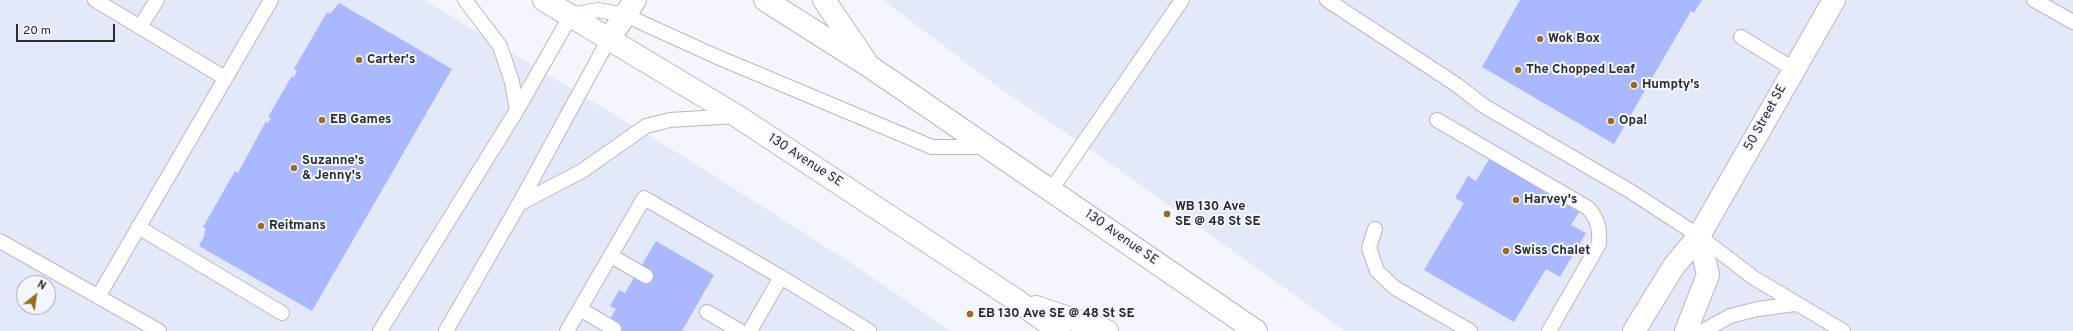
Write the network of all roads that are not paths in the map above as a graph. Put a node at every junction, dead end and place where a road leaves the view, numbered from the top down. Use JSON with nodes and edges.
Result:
{"nodes":[{"id":1,"x":95,"y":0,"type":"edge"},
{"id":2,"x":157,"y":0,"type":"edge"},
{"id":3,"x":270,"y":0,"type":"edge"},
{"id":4,"x":465,"y":0,"type":"edge"},
{"id":5,"x":544,"y":0,"type":"edge"},
{"id":6,"x":765,"y":0,"type":"edge"},
{"id":7,"x":824,"y":0,"type":"edge"},
{"id":8,"x":1182,"y":0,"type":"edge"},
{"id":9,"x":1327,"y":0,"type":"edge"},
{"id":10,"x":1834,"y":0,"type":"edge"},
{"id":11,"x":2034,"y":0,"type":"edge"},
{"id":12,"x":575,"y":8,"type":"edge"},
{"id":13,"x":630,"y":8,"type":"edge"},
{"id":14,"x":2073,"y":22,"type":"edge"},
{"id":15,"x":140,"y":27,"type":"junction"},
{"id":16,"x":1741,"y":37,"type":"dead end"},
{"id":17,"x":609,"y":39,"type":"junction"},
{"id":18,"x":869,"y":66,"type":"junction"},
{"id":19,"x":1793,"y":69,"type":"junction"},
{"id":20,"x":225,"y":78,"type":"junction"},
{"id":21,"x":517,"y":110,"type":"junction"},
{"id":22,"x":737,"y":116,"type":"junction"},
{"id":23,"x":1437,"y":120,"type":"dead end"},
{"id":24,"x":988,"y":147,"type":"junction"},
{"id":25,"x":1051,"y":190,"type":"junction"},
{"id":26,"x":519,"y":204,"type":"junction"},
{"id":27,"x":138,"y":227,"type":"junction"},
{"id":28,"x":1375,"y":229,"type":"dead end"},
{"id":29,"x":1699,"y":236,"type":"junction"},
{"id":30,"x":0,"y":241,"type":"edge"},
{"id":31,"x":611,"y":256,"type":"junction"},
{"id":32,"x":646,"y":276,"type":"dead end"},
{"id":33,"x":781,"y":277,"type":"junction"},
{"id":34,"x":98,"y":297,"type":"junction"},
{"id":35,"x":1016,"y":300,"type":"junction"},
{"id":36,"x":1795,"y":304,"type":"junction"},
{"id":37,"x":580,"y":310,"type":"junction"},
{"id":38,"x":707,"y":312,"type":"dead end"},
{"id":39,"x":282,"y":313,"type":"dead end"},
{"id":40,"x":614,"y":329,"type":"dead end"},
{"id":41,"x":159,"y":331,"type":"edge"},
{"id":42,"x":380,"y":331,"type":"edge"},
{"id":43,"x":446,"y":331,"type":"edge"},
{"id":44,"x":567,"y":331,"type":"edge"},
{"id":45,"x":740,"y":331,"type":"edge"},
{"id":46,"x":750,"y":331,"type":"edge"},
{"id":47,"x":869,"y":331,"type":"edge"},
{"id":48,"x":1059,"y":331,"type":"edge"},
{"id":49,"x":1107,"y":331,"type":"edge"},
{"id":50,"x":1256,"y":331,"type":"edge"},
{"id":51,"x":1470,"y":331,"type":"edge"},
{"id":52,"x":1549,"y":331,"type":"edge"},
{"id":53,"x":1634,"y":331,"type":"edge"},
{"id":54,"x":1686,"y":331,"type":"edge"},
{"id":55,"x":1703,"y":331,"type":"edge"},
{"id":56,"x":1843,"y":331,"type":"edge"}],
"edges":[{"from":1,"to":15,"type":"lane"},
{"from":2,"to":15,"type":"lane"},
{"from":3,"to":20,"type":"lane"},
{"from":4,"to":21,"type":"lane"},
{"from":5,"to":12,"type":"main road","name":"130 Avenue SE"},
{"from":6,"to":18,"type":"main road","name":"130 Avenue SE"},
{"from":7,"to":18,"type":"main road"},
{"from":8,"to":25,"type":"lane"},
{"from":9,"to":29,"type":"lane"},
{"from":10,"to":19,"type":"main road","name":"50 Street SE"},
{"from":11,"to":14,"type":"lane"},
{"from":12,"to":13,"type":"lane"},
{"from":12,"to":17,"type":"main road","name":"130 Avenue SE"},
{"from":12,"to":21,"type":"lane"},
{"from":13,"to":17,"type":"main road"},
{"from":13,"to":24,"type":"lane"},
{"from":15,"to":20,"type":"lane"},
{"from":16,"to":19,"type":"lane"},
{"from":17,"to":22,"type":"main road","name":"130 Avenue SE"},
{"from":17,"to":26,"type":"lane"},
{"from":18,"to":24,"type":"main road","name":"130 Avenue SE"},
{"from":19,"to":29,"type":"main road","name":"50 Street SE"},
{"from":20,"to":27,"type":"lane"},
{"from":21,"to":42,"type":"lane"},
{"from":22,"to":26,"type":"lane"},
{"from":22,"to":35,"type":"main road","name":"130 Avenue SE"},
{"from":23,"to":52,"type":"lane"},
{"from":24,"to":25,"type":"main road","name":"130 Avenue SE"},
{"from":25,"to":50,"type":"main road","name":"130 Avenue SE"},
{"from":26,"to":43,"type":"lane"},
{"from":27,"to":34,"type":"lane"},
{"from":27,"to":39,"type":"lane"},
{"from":28,"to":51,"type":"lane"},
{"from":29,"to":36,"type":"lane"},
{"from":29,"to":53,"type":"main road","name":"50 Street SE"},
{"from":29,"to":54,"type":"main road"},
{"from":30,"to":34,"type":"lane"},
{"from":31,"to":32,"type":"lane"},
{"from":31,"to":33,"type":"lane"},
{"from":31,"to":37,"type":"lane"},
{"from":33,"to":46,"type":"lane"},
{"from":33,"to":47,"type":"lane"},
{"from":34,"to":41,"type":"lane"},
{"from":35,"to":48,"type":"main road","name":"130 Avenue SE"},
{"from":35,"to":49,"type":"main road"},
{"from":36,"to":55,"type":"lane"},
{"from":36,"to":56,"type":"lane"},
{"from":37,"to":40,"type":"lane"},
{"from":37,"to":44,"type":"lane"},
{"from":38,"to":45,"type":"lane"}]}
